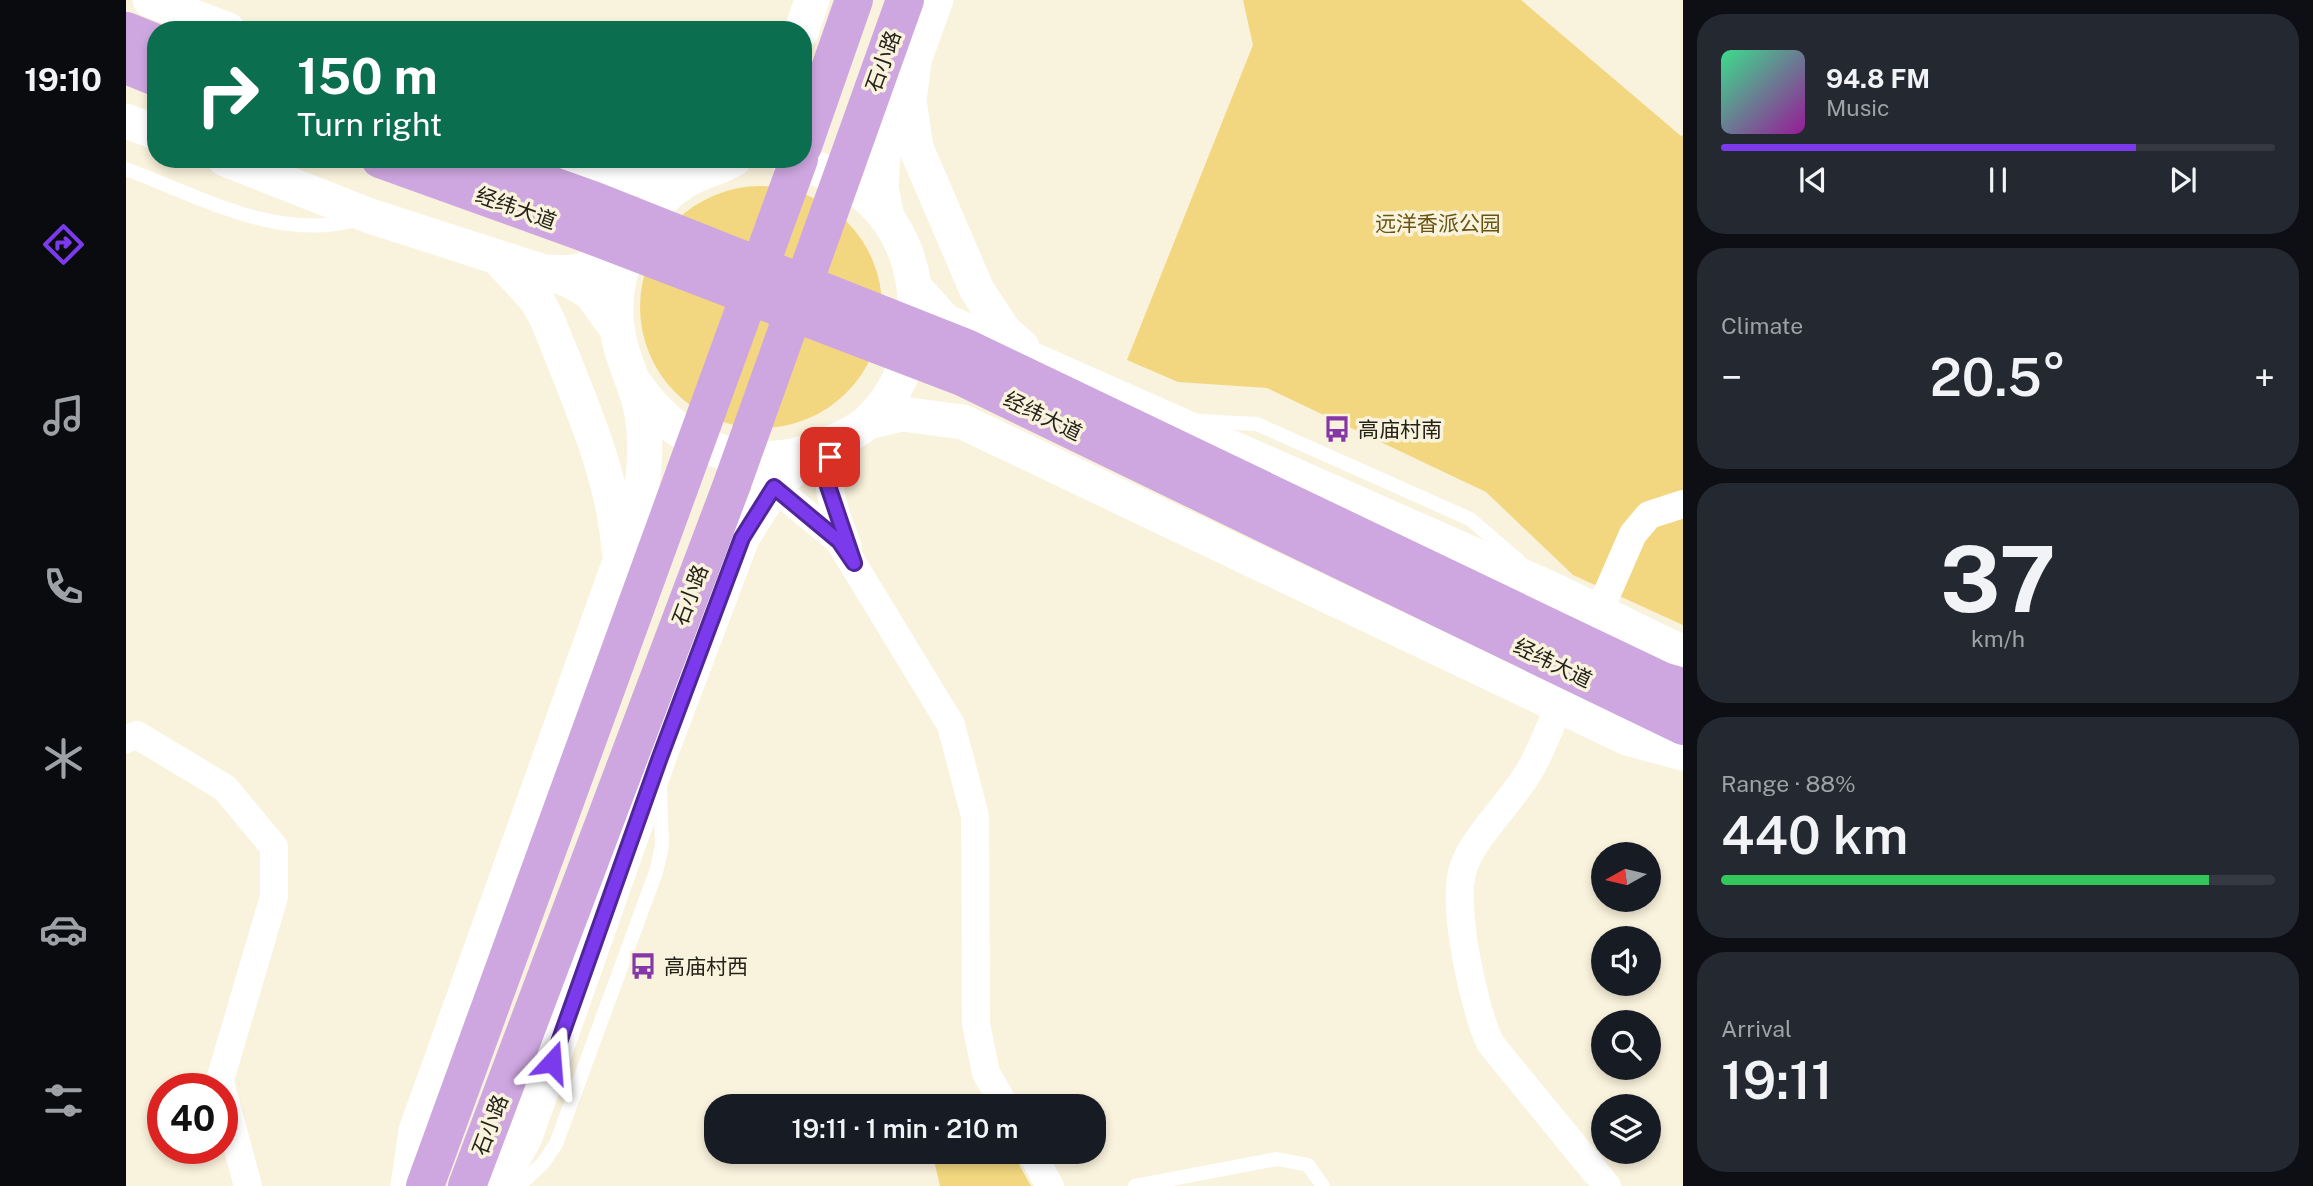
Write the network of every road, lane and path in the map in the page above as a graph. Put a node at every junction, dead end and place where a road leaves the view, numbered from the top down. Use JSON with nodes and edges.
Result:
{"nodes":[{"id":1,"x":150,"y":0,"type":"edge"},
{"id":2,"x":812,"y":0,"type":"edge"},
{"id":3,"x":853,"y":0,"type":"edge"},
{"id":4,"x":905,"y":0,"type":"edge"},
{"id":5,"x":936,"y":0,"type":"edge"},
{"id":6,"x":205,"y":21,"type":"edge"},
{"id":7,"x":805,"y":21,"type":"edge"},
{"id":8,"x":126,"y":31,"type":"edge"},
{"id":9,"x":147,"y":39,"type":"edge"},
{"id":10,"x":914,"y":62,"type":"junction"},
{"id":11,"x":126,"y":65,"type":"edge"},
{"id":12,"x":147,"y":73,"type":"edge"},
{"id":13,"x":900,"y":96,"type":"junction"},
{"id":14,"x":812,"y":119,"type":"edge"},
{"id":15,"x":812,"y":120,"type":"edge"},
{"id":16,"x":126,"y":121,"type":"edge"},
{"id":17,"x":147,"y":129,"type":"edge"},
{"id":18,"x":812,"y":166,"type":"edge"},
{"id":19,"x":248,"y":168,"type":"edge"},
{"id":20,"x":405,"y":168,"type":"edge"},
{"id":21,"x":502,"y":168,"type":"edge"},
{"id":22,"x":585,"y":168,"type":"edge"},
{"id":23,"x":596,"y":168,"type":"edge"},
{"id":24,"x":719,"y":168,"type":"edge"},
{"id":25,"x":796,"y":168,"type":"edge"},
{"id":26,"x":126,"y":169,"type":"edge"},
{"id":27,"x":684,"y":181,"type":"junction"},
{"id":28,"x":370,"y":216,"type":"junction"},
{"id":29,"x":887,"y":218,"type":"junction"},
{"id":30,"x":496,"y":257,"type":"junction"},
{"id":31,"x":543,"y":272,"type":"junction"},
{"id":32,"x":916,"y":289,"type":"junction"},
{"id":33,"x":617,"y":329,"type":"junction"},
{"id":34,"x":1037,"y":361,"type":"junction"},
{"id":35,"x":634,"y":382,"type":"junction"},
{"id":36,"x":1170,"y":419,"type":"junction"},
{"id":37,"x":868,"y":422,"type":"junction"},
{"id":38,"x":1201,"y":433,"type":"junction"},
{"id":39,"x":824,"y":447,"type":"junction"},
{"id":40,"x":727,"y":455,"type":"junction"},
{"id":41,"x":774,"y":487,"type":"junction"},
{"id":42,"x":1683,"y":504,"type":"edge"},
{"id":43,"x":1154,"y":513,"type":"junction"},
{"id":44,"x":620,"y":561,"type":"junction"},
{"id":45,"x":854,"y":563,"type":"junction"},
{"id":46,"x":1550,"y":589,"type":"junction"},
{"id":47,"x":1668,"y":682,"type":"edge"},
{"id":48,"x":1683,"y":726,"type":"edge"},
{"id":49,"x":126,"y":739,"type":"edge"},
{"id":50,"x":1683,"y":753,"type":"edge"},
{"id":51,"x":659,"y":760,"type":"junction"},
{"id":52,"x":222,"y":1073,"type":"edge"},
{"id":53,"x":998,"y":1094,"type":"edge"},
{"id":54,"x":238,"y":1149,"type":"edge"},
{"id":55,"x":1038,"y":1164,"type":"edge"},
{"id":56,"x":481,"y":1176,"type":"edge"},
{"id":57,"x":248,"y":1186,"type":"edge"},
{"id":58,"x":408,"y":1186,"type":"edge"},
{"id":59,"x":425,"y":1186,"type":"edge"},
{"id":60,"x":519,"y":1186,"type":"edge"},
{"id":61,"x":1050,"y":1186,"type":"edge"},
{"id":62,"x":1135,"y":1186,"type":"edge"},
{"id":63,"x":1323,"y":1186,"type":"edge"},
{"id":64,"x":1607,"y":1186,"type":"edge"}],
"edges":[{"from":1,"to":6,"type":"street"},
{"from":2,"to":7,"type":"street"},
{"from":3,"to":15,"type":"main road"},
{"from":4,"to":56,"type":"main road","name":"石小路"},
{"from":5,"to":10,"type":"street"},
{"from":8,"to":9,"type":"main road"},
{"from":10,"to":13,"type":"street"},
{"from":10,"to":34,"type":"street"},
{"from":11,"to":12,"type":"main road"},
{"from":13,"to":14,"type":"street"},
{"from":13,"to":29,"type":"street"},
{"from":16,"to":17,"type":"street"},
{"from":18,"to":29,"type":"street"},
{"from":19,"to":28,"type":"street"},
{"from":20,"to":47,"type":"main road","name":"经纬大道"},
{"from":21,"to":47,"type":"main road","name":"经纬大道"},
{"from":22,"to":31,"type":"street"},
{"from":23,"to":27,"type":"street"},
{"from":24,"to":27,"type":"street"},
{"from":25,"to":59,"type":"main road","name":"石小路"},
{"from":26,"to":28,"type":"lane"},
{"from":27,"to":33,"type":"street"},
{"from":28,"to":30,"type":"street"},
{"from":29,"to":32,"type":"street"},
{"from":30,"to":31,"type":"street"},
{"from":30,"to":44,"type":"street"},
{"from":31,"to":33,"type":"street"},
{"from":32,"to":34,"type":"street"},
{"from":32,"to":37,"type":"street"},
{"from":33,"to":35,"type":"street"},
{"from":34,"to":36,"type":"street"},
{"from":35,"to":40,"type":"street"},
{"from":35,"to":44,"type":"street"},
{"from":36,"to":38,"type":"street"},
{"from":36,"to":46,"type":"lane"},
{"from":37,"to":39,"type":"street"},
{"from":37,"to":43,"type":"street"},
{"from":38,"to":43,"type":"street"},
{"from":38,"to":46,"type":"street"},
{"from":39,"to":40,"type":"street"},
{"from":39,"to":41,"type":"street"},
{"from":39,"to":45,"type":"street"},
{"from":40,"to":41,"type":"street"},
{"from":41,"to":45,"type":"street"},
{"from":41,"to":51,"type":"street"},
{"from":42,"to":64,"type":"street"},
{"from":43,"to":50,"type":"street"},
{"from":44,"to":58,"type":"street"},
{"from":45,"to":53,"type":"street"},
{"from":46,"to":47,"type":"street"},
{"from":47,"to":48,"type":"main road","name":"经纬大道"},
{"from":49,"to":52,"type":"street"},
{"from":51,"to":56,"type":"street"},
{"from":51,"to":60,"type":"lane"},
{"from":54,"to":57,"type":"street"},
{"from":55,"to":61,"type":"street"},
{"from":62,"to":63,"type":"lane"}]}
